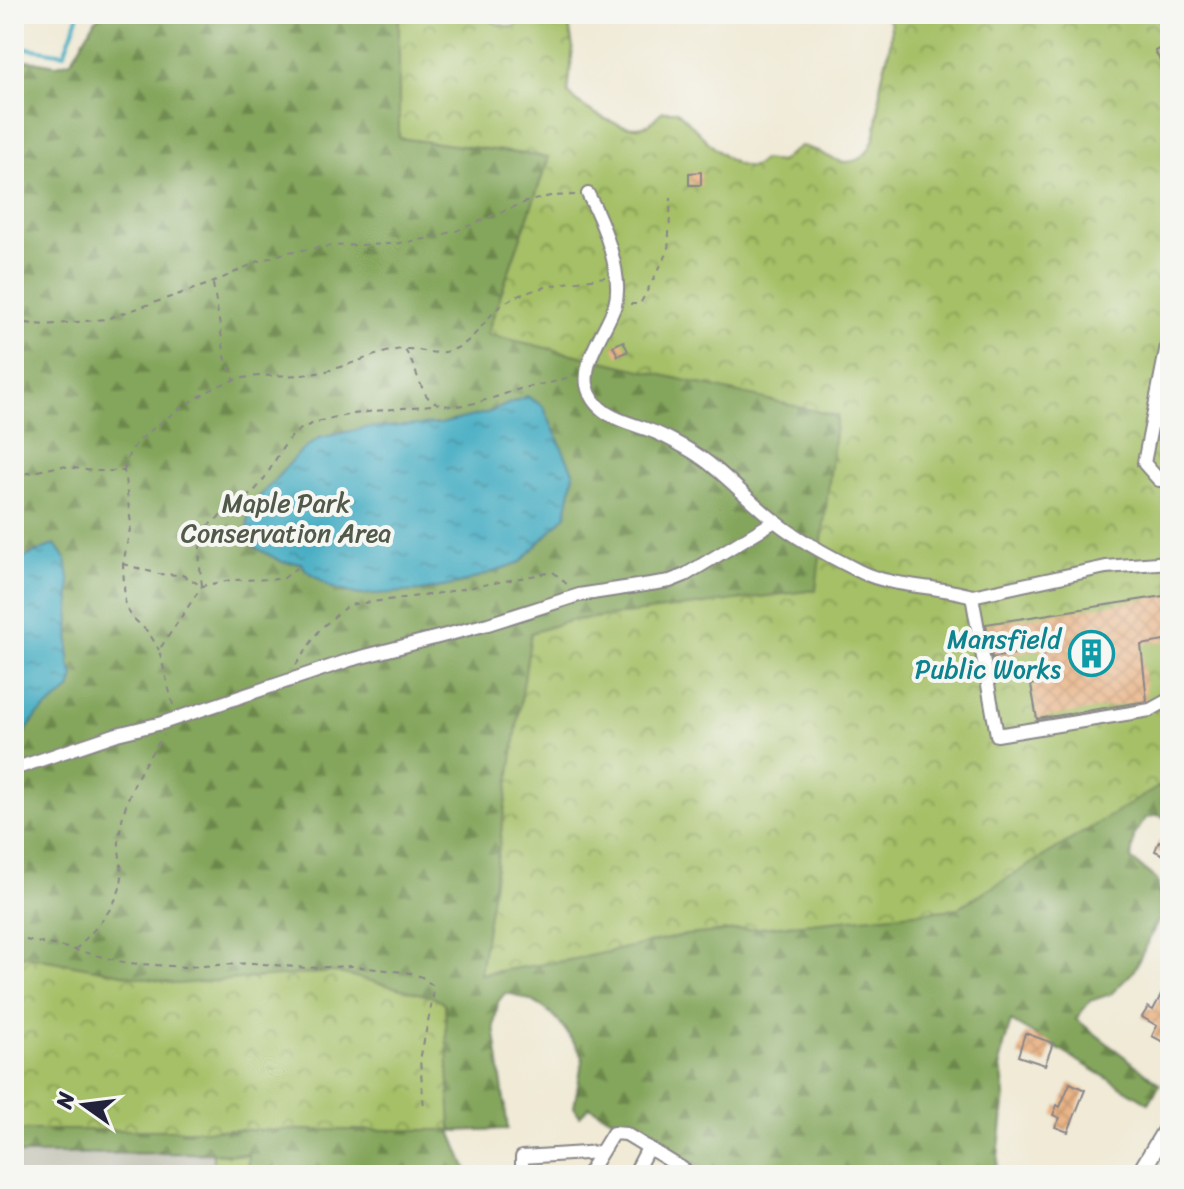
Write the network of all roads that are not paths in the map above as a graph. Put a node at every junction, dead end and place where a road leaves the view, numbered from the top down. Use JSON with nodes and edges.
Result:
{"nodes":[{"id":1,"x":588,"y":194,"type":"road end"},
{"id":2,"x":1170,"y":330,"type":"edge"},
{"id":3,"x":1170,"y":479,"type":"edge"},
{"id":4,"x":775,"y":521,"type":"junction"},
{"id":5,"x":1170,"y":562,"type":"edge"},
{"id":6,"x":972,"y":596,"type":"junction"},
{"id":7,"x":1170,"y":699,"type":"edge"},
{"id":8,"x":14,"y":769,"type":"edge"},
{"id":9,"x":1170,"y":1123,"type":"edge"},
{"id":10,"x":648,"y":1148,"type":"junction"},
{"id":11,"x":601,"y":1152,"type":"junction"},
{"id":12,"x":522,"y":1175,"type":"edge"},
{"id":13,"x":591,"y":1175,"type":"edge"},
{"id":14,"x":634,"y":1175,"type":"edge"},
{"id":15,"x":693,"y":1175,"type":"edge"},
{"id":16,"x":1139,"y":1175,"type":"edge"}],
"edges":[{"from":1,"to":4,"type":"lane"},
{"from":2,"to":3,"type":"lane"},
{"from":4,"to":6,"type":"lane"},
{"from":4,"to":8,"type":"lane"},
{"from":5,"to":6,"type":"lane"},
{"from":6,"to":7,"type":"lane"},
{"from":9,"to":16,"type":"main road"},
{"from":10,"to":11,"type":"lane"},
{"from":10,"to":14,"type":"lane"},
{"from":10,"to":15,"type":"lane"},
{"from":11,"to":12,"type":"lane"},
{"from":11,"to":13,"type":"lane"}]}
